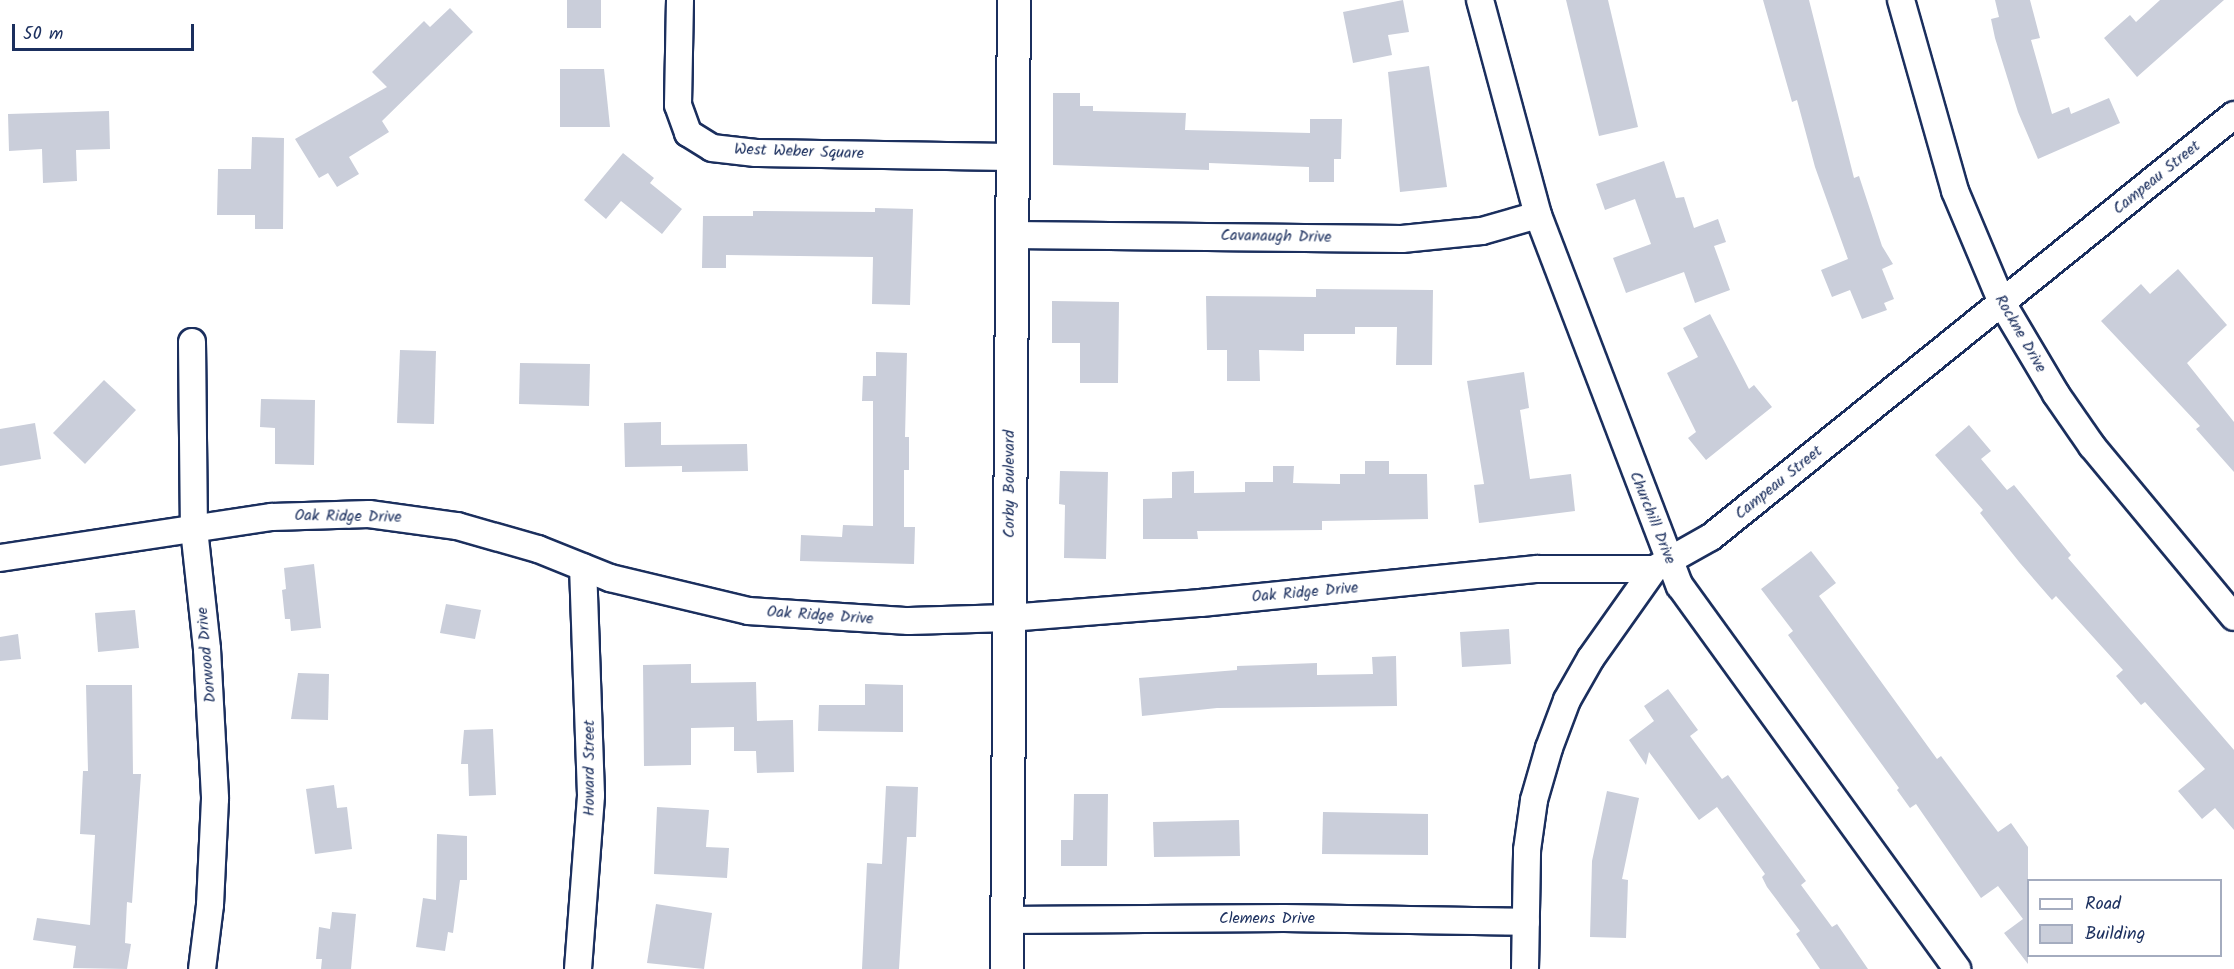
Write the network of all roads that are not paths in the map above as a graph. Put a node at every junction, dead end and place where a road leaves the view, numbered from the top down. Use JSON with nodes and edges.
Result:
{"nodes":[{"id":1,"x":680,"y":0,"type":"edge"},
{"id":2,"x":1014,"y":0,"type":"edge"},
{"id":3,"x":1480,"y":0,"type":"edge"},
{"id":4,"x":1901,"y":0,"type":"edge"},
{"id":5,"x":2234,"y":115,"type":"edge"},
{"id":6,"x":1012,"y":157,"type":"junction"},
{"id":7,"x":1538,"y":215,"type":"junction"},
{"id":8,"x":1012,"y":235,"type":"junction"},
{"id":9,"x":2002,"y":303,"type":"junction"},
{"id":10,"x":192,"y":342,"type":"dead end"},
{"id":11,"x":194,"y":528,"type":"junction"},
{"id":12,"x":0,"y":558,"type":"edge"},
{"id":13,"x":1662,"y":566,"type":"junction"},
{"id":14,"x":583,"y":567,"type":"junction"},
{"id":15,"x":2234,"y":617,"type":"edge"},
{"id":16,"x":1009,"y":618,"type":"junction"},
{"id":17,"x":1007,"y":920,"type":"junction"},
{"id":18,"x":1526,"y":922,"type":"junction"},
{"id":19,"x":202,"y":969,"type":"edge"},
{"id":20,"x":578,"y":969,"type":"edge"},
{"id":21,"x":1007,"y":969,"type":"edge"},
{"id":22,"x":1525,"y":969,"type":"edge"},
{"id":23,"x":1956,"y":969,"type":"edge"}],
"edges":[{"from":1,"to":6,"type":"street","name":"West Weber Square"},
{"from":2,"to":6,"type":"street","name":"Corby Boulevard"},
{"from":3,"to":7,"type":"street","name":"Churchill Drive"},
{"from":4,"to":9,"type":"street","name":"Rockne Drive"},
{"from":5,"to":9,"type":"street","name":"Campeau Street"},
{"from":6,"to":8,"type":"street","name":"Corby Boulevard"},
{"from":7,"to":8,"type":"street","name":"Cavanaugh Drive"},
{"from":7,"to":13,"type":"street","name":"Churchill Drive"},
{"from":8,"to":16,"type":"street","name":"Corby Boulevard"},
{"from":9,"to":13,"type":"street","name":"Campeau Street"},
{"from":9,"to":15,"type":"street","name":"Rockne Drive"},
{"from":10,"to":11,"type":"street","name":"Dorwood Drive"},
{"from":11,"to":12,"type":"street","name":"Oak Ridge Drive"},
{"from":11,"to":14,"type":"street","name":"Oak Ridge Drive"},
{"from":11,"to":19,"type":"street","name":"Dorwood Drive"},
{"from":13,"to":16,"type":"street","name":"Oak Ridge Drive"},
{"from":13,"to":18,"type":"street","name":"Campeau Street"},
{"from":13,"to":23,"type":"street","name":"Churchill Drive"},
{"from":14,"to":16,"type":"street","name":"Oak Ridge Drive"},
{"from":14,"to":20,"type":"street","name":"Howard Street"},
{"from":16,"to":17,"type":"street","name":"Corby Boulevard"},
{"from":17,"to":18,"type":"street","name":"Clemens Drive"},
{"from":17,"to":21,"type":"street","name":"Corby Boulevard"},
{"from":18,"to":22,"type":"street","name":"Campeau Street"}]}
